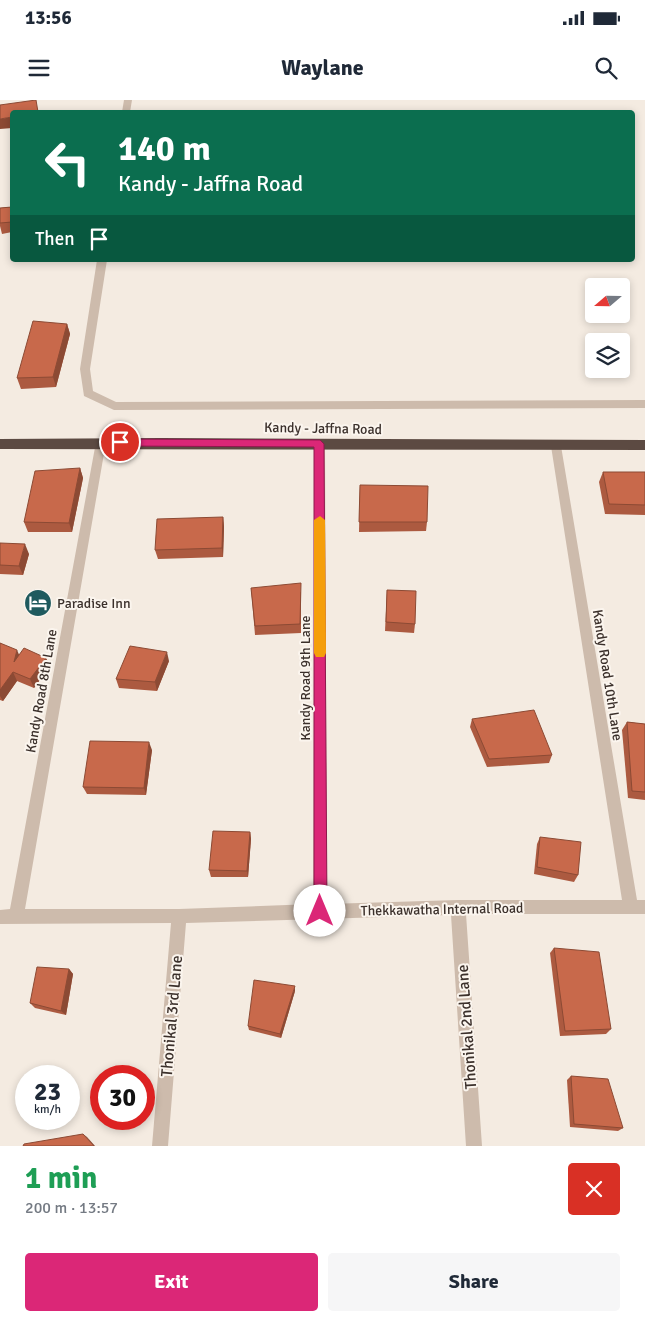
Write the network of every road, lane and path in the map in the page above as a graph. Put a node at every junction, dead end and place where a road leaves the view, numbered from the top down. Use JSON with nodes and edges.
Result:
{"nodes":[{"id":1,"x":102,"y":262,"type":"edge"},
{"id":2,"x":645,"y":404,"type":"edge"},
{"id":3,"x":100,"y":442,"type":"junction"},
{"id":4,"x":0,"y":444,"type":"edge"},
{"id":5,"x":320,"y":444,"type":"junction"},
{"id":6,"x":645,"y":445,"type":"edge"},
{"id":7,"x":556,"y":446,"type":"junction"},
{"id":8,"x":458,"y":907,"type":"junction"},
{"id":9,"x":638,"y":907,"type":"edge"},
{"id":10,"x":320,"y":911,"type":"junction"},
{"id":11,"x":16,"y":916,"type":"junction"},
{"id":12,"x":179,"y":916,"type":"junction"},
{"id":13,"x":0,"y":917,"type":"edge"},
{"id":14,"x":160,"y":1146,"type":"edge"},
{"id":15,"x":474,"y":1146,"type":"edge"}],
"edges":[{"from":1,"to":2,"type":"street"},
{"from":3,"to":4,"type":"highway","name":"Kandy - Jaffna Road"},
{"from":3,"to":5,"type":"highway","name":"Kandy - Jaffna Road"},
{"from":3,"to":11,"type":"street","name":"Kandy Road 8th Lane"},
{"from":5,"to":7,"type":"highway","name":"Kandy - Jaffna Road"},
{"from":5,"to":10,"type":"street","name":"Kandy Road 9th Lane"},
{"from":6,"to":7,"type":"highway","name":"Kandy - Jaffna Road"},
{"from":7,"to":9,"type":"street","name":"Kandy Road 10th Lane"},
{"from":8,"to":9,"type":"street","name":"Thekkawatha Internal Road"},
{"from":8,"to":10,"type":"street","name":"Thekkawatha Internal Road"},
{"from":8,"to":15,"type":"street","name":"Thonikal 2nd Lane"},
{"from":10,"to":12,"type":"street","name":"Thekkawatha Internal Road"},
{"from":11,"to":12,"type":"street","name":"Thekkawatha Internal Road"},
{"from":11,"to":13,"type":"street","name":"Thekkawatha Internal Road"},
{"from":12,"to":14,"type":"street","name":"Thonikal 3rd Lane"}]}
